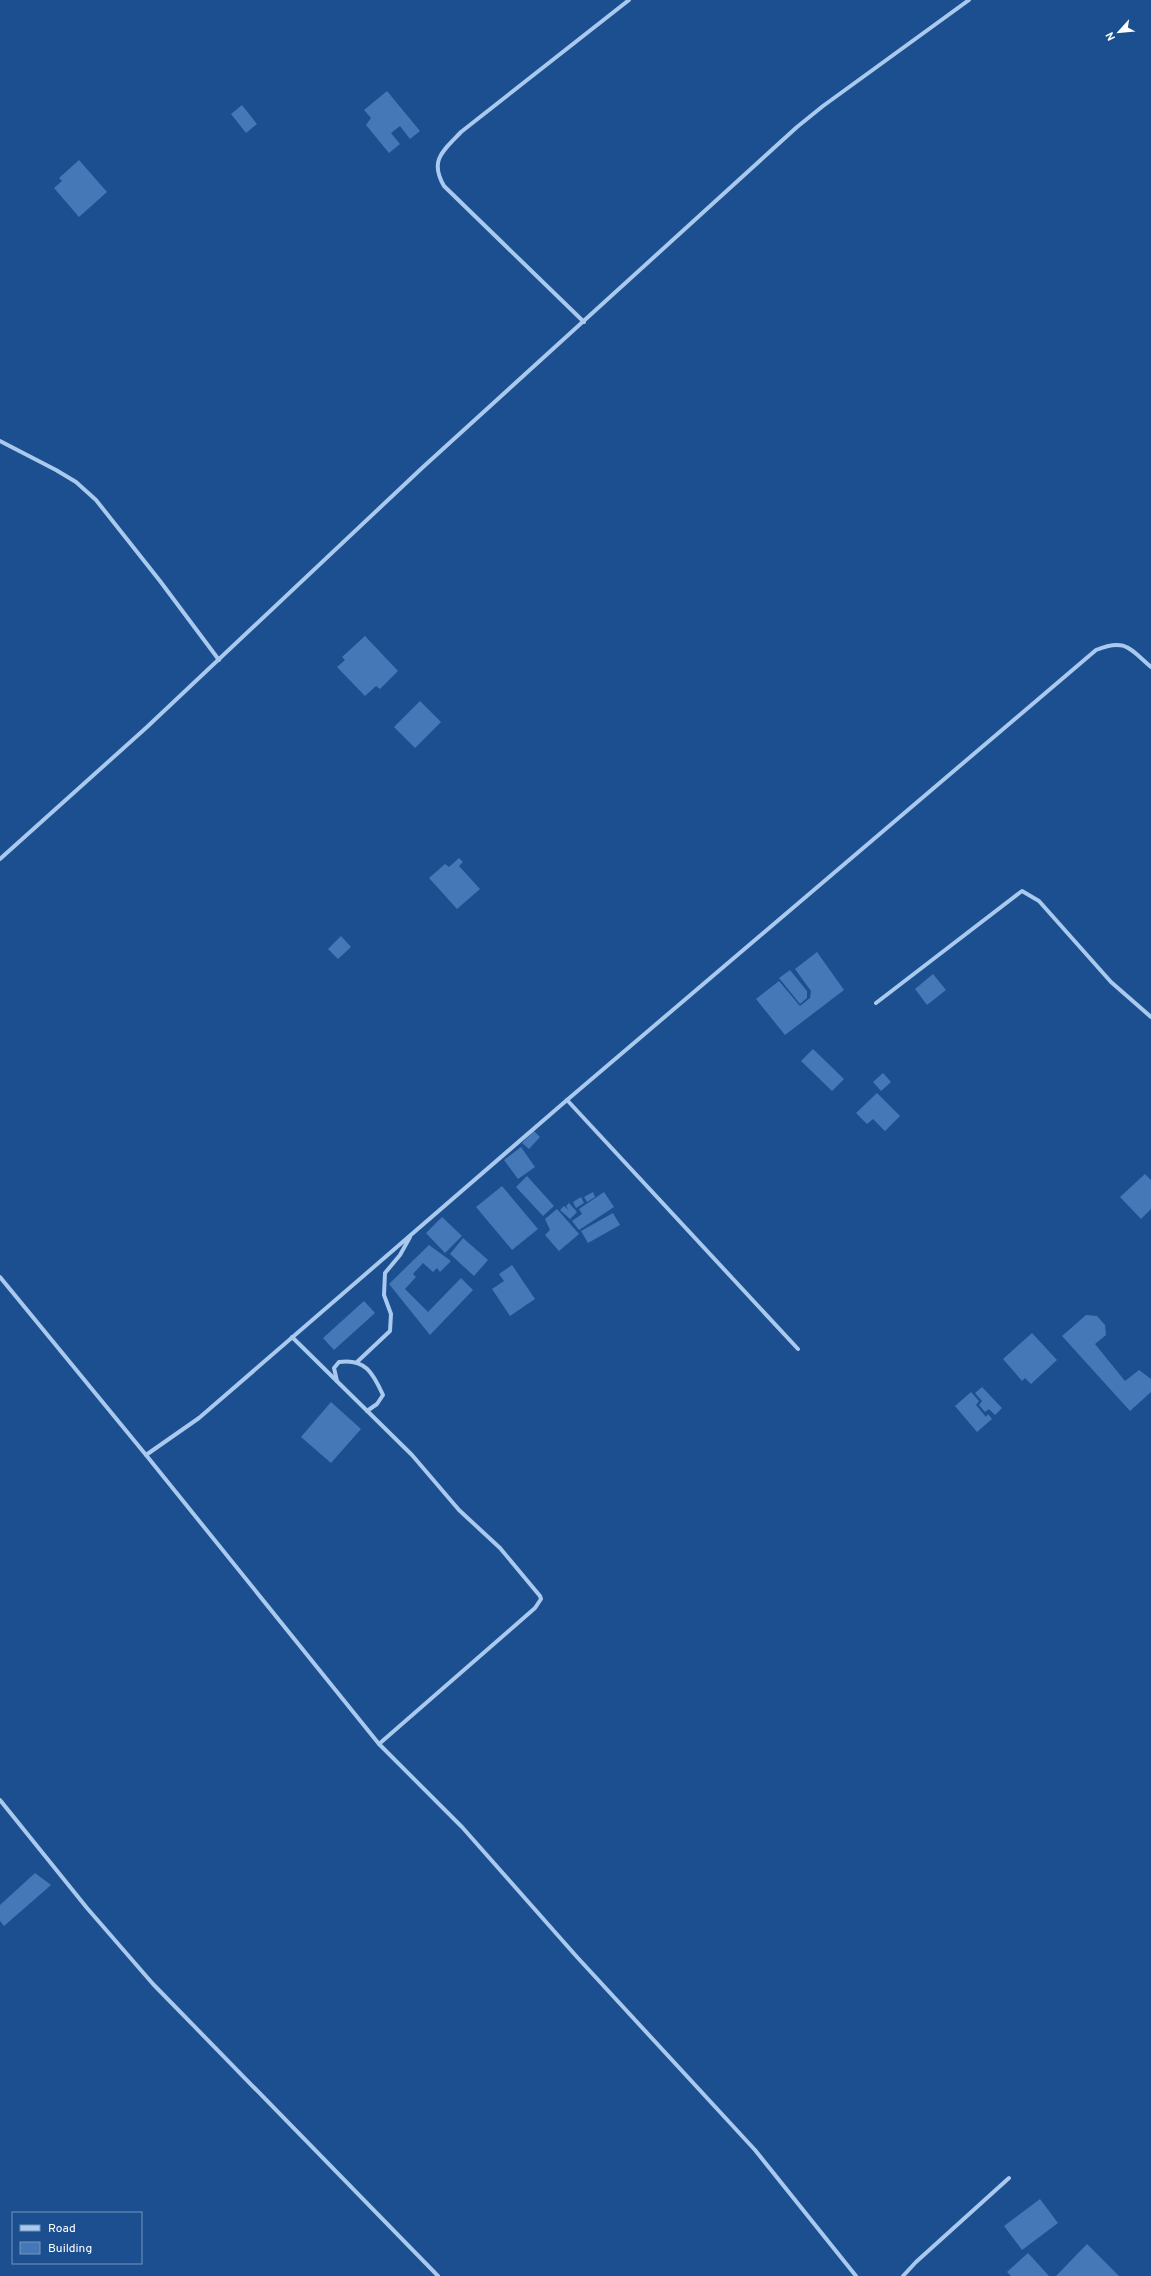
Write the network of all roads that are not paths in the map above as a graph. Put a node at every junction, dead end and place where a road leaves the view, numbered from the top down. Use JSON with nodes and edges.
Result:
{"nodes":[{"id":1,"x":629,"y":0,"type":"edge"},
{"id":2,"x":969,"y":0,"type":"edge"},
{"id":3,"x":584,"y":322,"type":"junction"},
{"id":4,"x":0,"y":442,"type":"edge"},
{"id":5,"x":219,"y":660,"type":"junction"},
{"id":6,"x":1151,"y":667,"type":"edge"},
{"id":7,"x":0,"y":859,"type":"edge"},
{"id":8,"x":876,"y":1003,"type":"dead end"},
{"id":9,"x":1151,"y":1017,"type":"edge"},
{"id":10,"x":566,"y":1100,"type":"junction"},
{"id":11,"x":412,"y":1234,"type":"junction"},
{"id":12,"x":0,"y":1277,"type":"edge"},
{"id":13,"x":292,"y":1337,"type":"junction"},
{"id":14,"x":798,"y":1349,"type":"dead end"},
{"id":15,"x":357,"y":1362,"type":"junction"},
{"id":16,"x":337,"y":1381,"type":"junction"},
{"id":17,"x":367,"y":1410,"type":"junction"},
{"id":18,"x":146,"y":1455,"type":"junction"},
{"id":19,"x":379,"y":1744,"type":"junction"},
{"id":20,"x":0,"y":1800,"type":"edge"},
{"id":21,"x":1009,"y":2178,"type":"dead end"},
{"id":22,"x":438,"y":2276,"type":"edge"},
{"id":23,"x":856,"y":2276,"type":"edge"},
{"id":24,"x":903,"y":2276,"type":"edge"}],
"edges":[{"from":1,"to":3,"type":"street"},
{"from":2,"to":3,"type":"street"},
{"from":3,"to":5,"type":"street"},
{"from":4,"to":5,"type":"street"},
{"from":5,"to":7,"type":"street"},
{"from":6,"to":10,"type":"street"},
{"from":8,"to":9,"type":"street"},
{"from":10,"to":11,"type":"street"},
{"from":10,"to":14,"type":"street"},
{"from":11,"to":13,"type":"street"},
{"from":11,"to":15,"type":"street"},
{"from":12,"to":18,"type":"street"},
{"from":13,"to":16,"type":"street"},
{"from":13,"to":18,"type":"street"},
{"from":15,"to":16,"type":"street"},
{"from":15,"to":17,"type":"street"},
{"from":16,"to":17,"type":"street"},
{"from":17,"to":19,"type":"street"},
{"from":18,"to":19,"type":"street"},
{"from":19,"to":23,"type":"street"},
{"from":20,"to":22,"type":"street"},
{"from":21,"to":24,"type":"street"}]}
